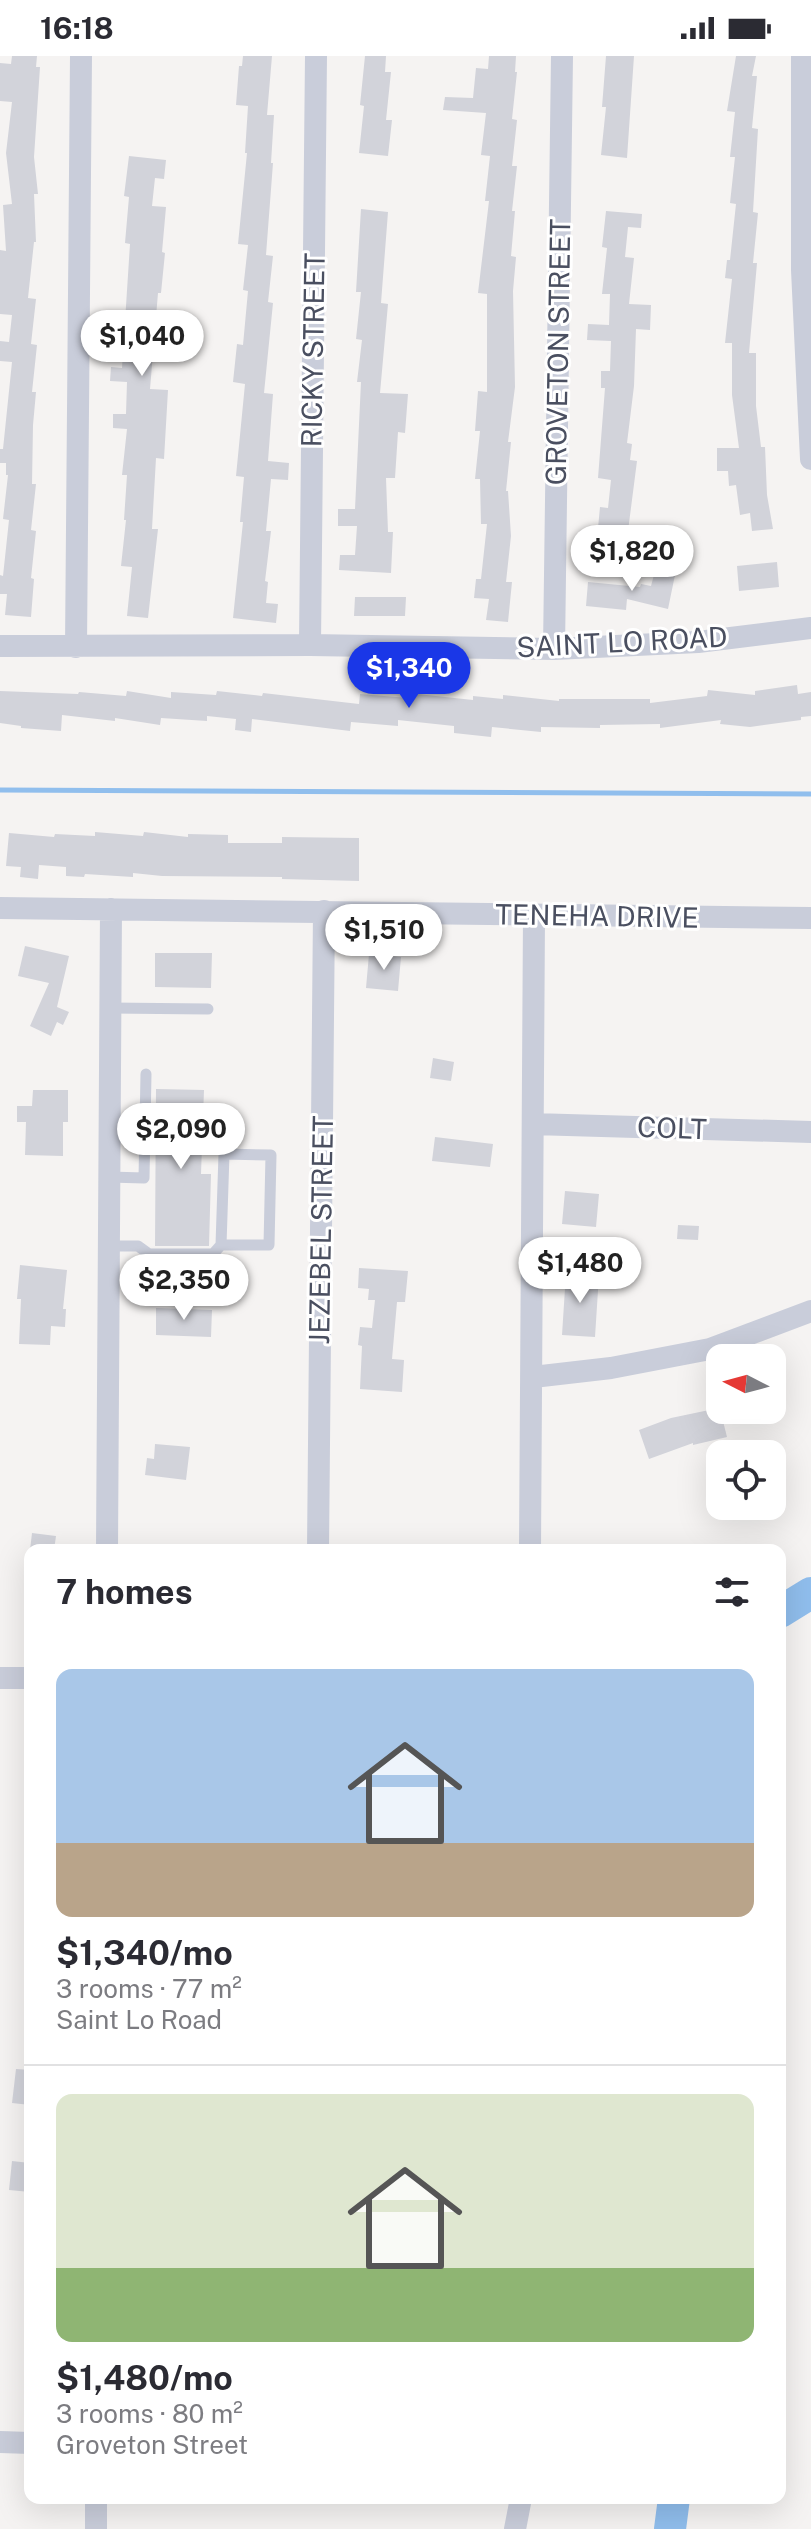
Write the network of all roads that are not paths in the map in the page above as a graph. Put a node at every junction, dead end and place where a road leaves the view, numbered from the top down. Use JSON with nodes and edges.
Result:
{"nodes":[{"id":1,"x":81,"y":56,"type":"edge"},
{"id":2,"x":316,"y":56,"type":"edge"},
{"id":3,"x":562,"y":56,"type":"edge"},
{"id":4,"x":802,"y":56,"type":"edge"},
{"id":5,"x":811,"y":459,"type":"edge"},
{"id":6,"x":811,"y":628,"type":"edge"},
{"id":7,"x":310,"y":645,"type":"junction"},
{"id":8,"x":0,"y":646,"type":"edge"},
{"id":9,"x":76,"y":647,"type":"junction"},
{"id":10,"x":554,"y":649,"type":"junction"},
{"id":11,"x":0,"y":908,"type":"edge"},
{"id":12,"x":111,"y":909,"type":"junction"},
{"id":13,"x":324,"y":911,"type":"junction"},
{"id":14,"x":534,"y":916,"type":"junction"},
{"id":15,"x":811,"y":918,"type":"edge"},
{"id":16,"x":110,"y":1008,"type":"junction"},
{"id":17,"x":208,"y":1009,"type":"dead end"},
{"id":18,"x":146,"y":1074,"type":"dead end"},
{"id":19,"x":533,"y":1124,"type":"junction"},
{"id":20,"x":811,"y":1132,"type":"edge"},
{"id":21,"x":145,"y":1136,"type":"junction"},
{"id":22,"x":109,"y":1137,"type":"junction"},
{"id":23,"x":109,"y":1177,"type":"junction"},
{"id":24,"x":221,"y":1245,"type":"junction"},
{"id":25,"x":108,"y":1246,"type":"junction"},
{"id":26,"x":811,"y":1311,"type":"edge"},
{"id":27,"x":533,"y":1377,"type":"junction"},
{"id":28,"x":107,"y":1544,"type":"edge"},
{"id":29,"x":318,"y":1544,"type":"edge"},
{"id":30,"x":530,"y":1544,"type":"edge"},
{"id":31,"x":0,"y":1678,"type":"edge"},
{"id":32,"x":24,"y":1678,"type":"edge"},
{"id":33,"x":0,"y":2442,"type":"edge"},
{"id":34,"x":24,"y":2443,"type":"edge"},
{"id":35,"x":96,"y":2504,"type":"edge"},
{"id":36,"x":520,"y":2504,"type":"edge"},
{"id":37,"x":96,"y":2529,"type":"edge"},
{"id":38,"x":515,"y":2529,"type":"edge"}],
"edges":[{"from":1,"to":9,"type":"street"},
{"from":2,"to":7,"type":"street","name":"RICKY STREET"},
{"from":3,"to":10,"type":"street","name":"GROVETON STREET"},
{"from":4,"to":5,"type":"street"},
{"from":6,"to":10,"type":"street","name":"SAINT LO ROAD"},
{"from":7,"to":9,"type":"street","name":"SAINT LO ROAD"},
{"from":7,"to":10,"type":"street","name":"SAINT LO ROAD"},
{"from":8,"to":9,"type":"street","name":"SAINT LO ROAD"},
{"from":11,"to":12,"type":"street","name":"TENEHA DRIVE"},
{"from":12,"to":13,"type":"street","name":"TENEHA DRIVE"},
{"from":12,"to":16,"type":"street"},
{"from":13,"to":14,"type":"street","name":"TENEHA DRIVE"},
{"from":13,"to":29,"type":"street","name":"JEZEBEL STREET"},
{"from":14,"to":15,"type":"street","name":"TENEHA DRIVE"},
{"from":14,"to":19,"type":"street"},
{"from":16,"to":17,"type":"lane"},
{"from":16,"to":22,"type":"street"},
{"from":18,"to":21,"type":"lane"},
{"from":19,"to":20,"type":"street","name":"COLT"},
{"from":19,"to":27,"type":"street"},
{"from":21,"to":22,"type":"lane"},
{"from":21,"to":23,"type":"lane"},
{"from":22,"to":23,"type":"street"},
{"from":23,"to":25,"type":"street"},
{"from":24,"to":24,"type":"lane"},
{"from":24,"to":25,"type":"lane"},
{"from":25,"to":28,"type":"street"},
{"from":26,"to":27,"type":"street"},
{"from":27,"to":30,"type":"street"},
{"from":31,"to":32,"type":"street"},
{"from":33,"to":34,"type":"street"},
{"from":35,"to":37,"type":"street"},
{"from":36,"to":38,"type":"street"}]}
